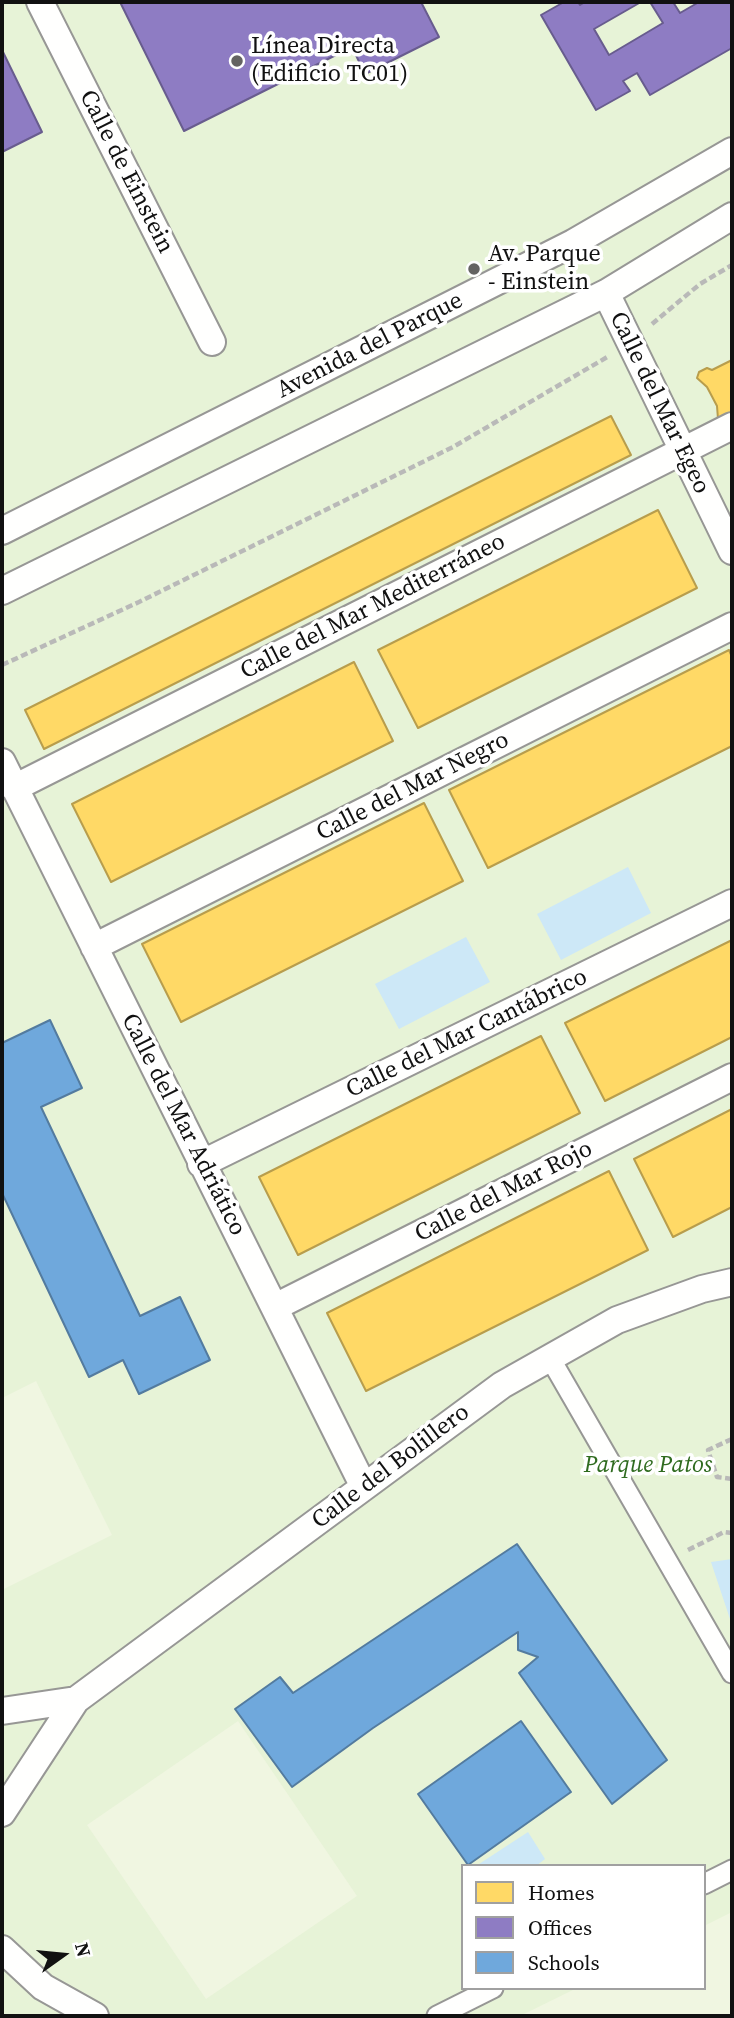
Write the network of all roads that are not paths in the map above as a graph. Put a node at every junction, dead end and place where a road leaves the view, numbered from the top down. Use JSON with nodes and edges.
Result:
{"nodes":[{"id":1,"x":40,"y":2,"type":"edge"},
{"id":2,"x":732,"y":151,"type":"edge"},
{"id":3,"x":732,"y":216,"type":"edge"},
{"id":4,"x":606,"y":293,"type":"junction"},
{"id":5,"x":212,"y":342,"type":"dead end"},
{"id":6,"x":732,"y":426,"type":"edge"},
{"id":7,"x":682,"y":452,"type":"junction"},
{"id":8,"x":2,"y":531,"type":"edge"},
{"id":9,"x":732,"y":551,"type":"edge"},
{"id":10,"x":2,"y":591,"type":"edge"},
{"id":11,"x":732,"y":626,"type":"edge"},
{"id":12,"x":2,"y":762,"type":"edge"},
{"id":13,"x":14,"y":788,"type":"junction"},
{"id":14,"x":732,"y":903,"type":"edge"},
{"id":15,"x":94,"y":947,"type":"junction"},
{"id":16,"x":732,"y":1077,"type":"edge"},
{"id":17,"x":201,"y":1164,"type":"junction"},
{"id":18,"x":732,"y":1282,"type":"edge"},
{"id":19,"x":275,"y":1307,"type":"junction"},
{"id":20,"x":550,"y":1358,"type":"junction"},
{"id":21,"x":364,"y":1487,"type":"junction"},
{"id":22,"x":732,"y":1673,"type":"edge"},
{"id":23,"x":76,"y":1700,"type":"junction"},
{"id":24,"x":2,"y":1711,"type":"edge"},
{"id":25,"x":2,"y":1813,"type":"edge"},
{"id":26,"x":732,"y":1870,"type":"edge"},
{"id":27,"x":706,"y":1883,"type":"edge"},
{"id":28,"x":2,"y":1949,"type":"edge"},
{"id":29,"x":489,"y":1990,"type":"edge"},
{"id":30,"x":95,"y":2016,"type":"edge"},
{"id":31,"x":436,"y":2016,"type":"edge"}],
"edges":[{"from":1,"to":5,"type":"street","name":"Calle de Einstein"},
{"from":2,"to":8,"type":"street","name":"Avenida del Parque"},
{"from":3,"to":4,"type":"street"},
{"from":4,"to":7,"type":"street","name":"Calle del Mar Egeo"},
{"from":4,"to":10,"type":"street"},
{"from":6,"to":7,"type":"street","name":"Calle del Mar Mediterráneo"},
{"from":7,"to":9,"type":"street","name":"Calle del Mar Egeo"},
{"from":7,"to":13,"type":"street","name":"Calle del Mar Mediterráneo"},
{"from":11,"to":15,"type":"street","name":"Calle del Mar Negro"},
{"from":12,"to":13,"type":"street","name":"Calle del Mar Adriático"},
{"from":13,"to":15,"type":"street","name":"Calle del Mar Adriático"},
{"from":14,"to":17,"type":"street","name":"Calle del Mar Cantábrico"},
{"from":15,"to":17,"type":"street","name":"Calle del Mar Adriático"},
{"from":16,"to":19,"type":"street","name":"Calle del Mar Rojo"},
{"from":17,"to":19,"type":"street","name":"Calle del Mar Adriático"},
{"from":18,"to":20,"type":"street","name":"Calle del Bolillero"},
{"from":19,"to":21,"type":"street","name":"Calle del Mar Adriático"},
{"from":20,"to":21,"type":"street","name":"Calle del Bolillero"},
{"from":20,"to":22,"type":"street"},
{"from":21,"to":23,"type":"street","name":"Calle del Bolillero"},
{"from":23,"to":24,"type":"street"},
{"from":23,"to":25,"type":"street"},
{"from":26,"to":27,"type":"street"},
{"from":28,"to":30,"type":"street"},
{"from":29,"to":31,"type":"street"}]}
